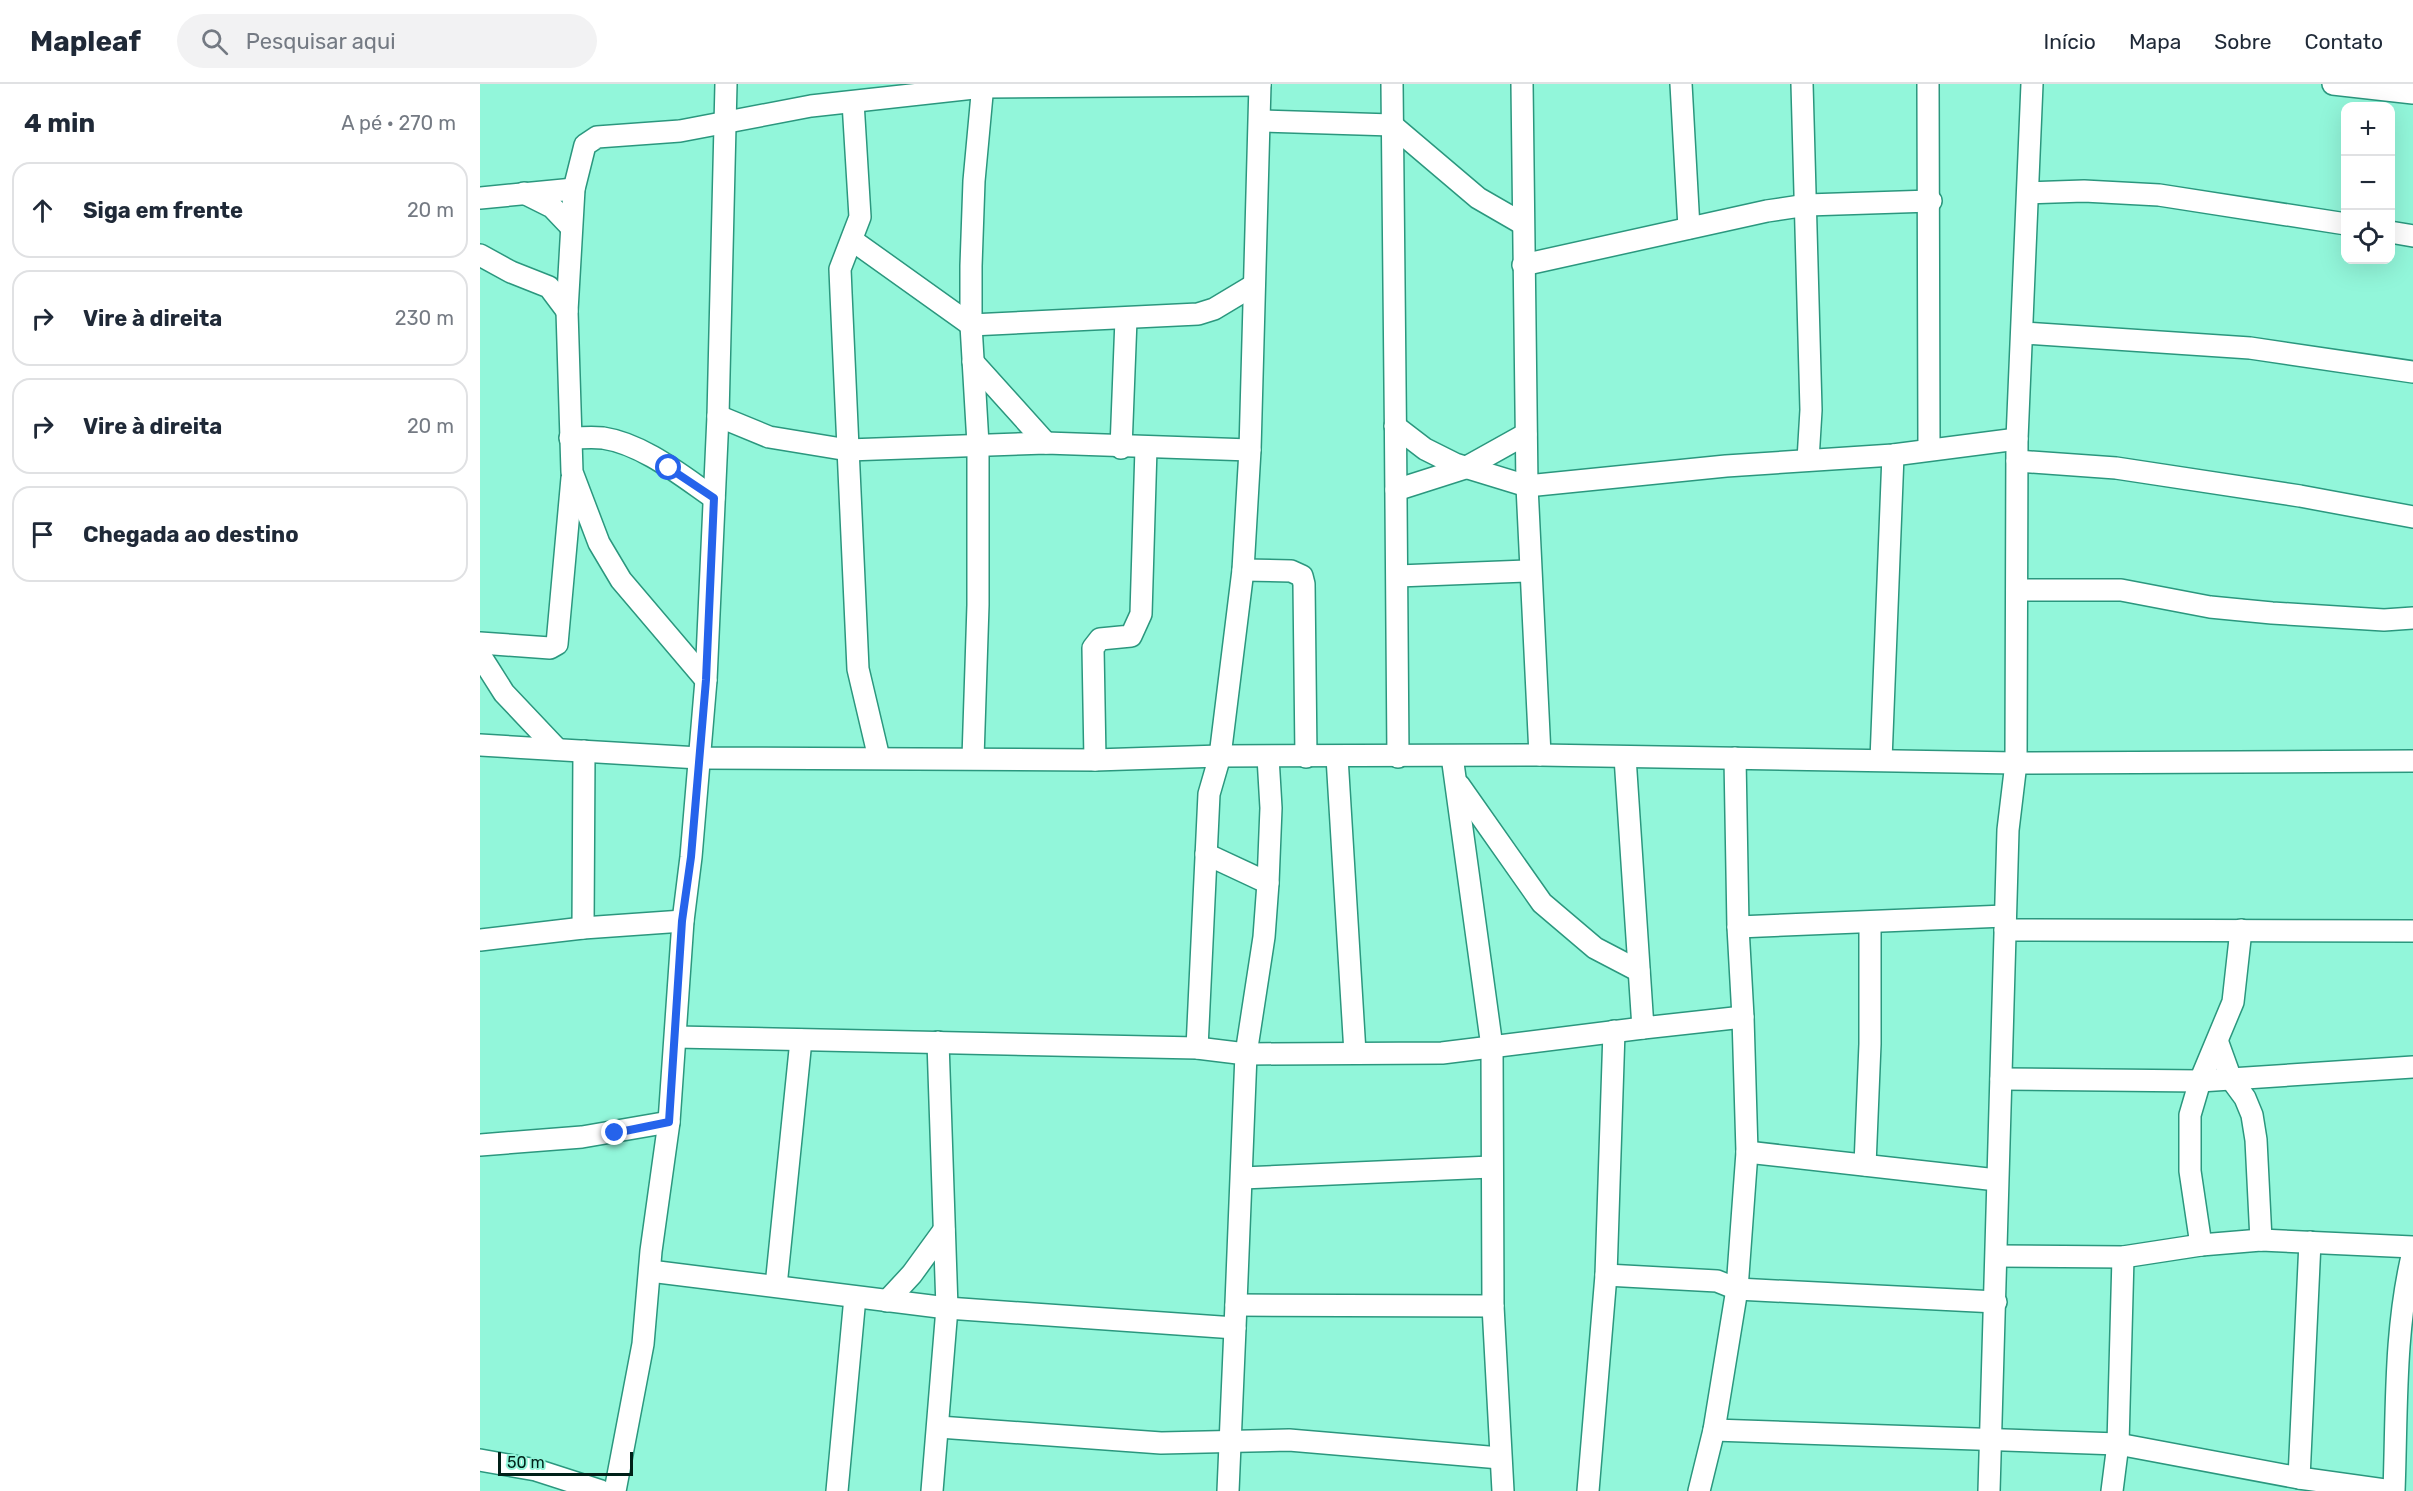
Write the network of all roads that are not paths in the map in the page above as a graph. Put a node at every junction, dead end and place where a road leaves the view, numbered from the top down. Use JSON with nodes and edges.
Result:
{"nodes":[{"id":1,"x":726,"y":84,"type":"edge"},
{"id":2,"x":1260,"y":84,"type":"edge"},
{"id":3,"x":1392,"y":84,"type":"edge"},
{"id":4,"x":1522,"y":84,"type":"edge"},
{"id":5,"x":1681,"y":84,"type":"edge"},
{"id":6,"x":1802,"y":84,"type":"edge"},
{"id":7,"x":1929,"y":84,"type":"edge"},
{"id":8,"x":2032,"y":84,"type":"edge"},
{"id":9,"x":2333,"y":84,"type":"edge"},
{"id":10,"x":983,"y":85,"type":"edge"},
{"id":11,"x":2413,"y":93,"type":"edge"},
{"id":12,"x":853,"y":102,"type":"junction"},
{"id":13,"x":1260,"y":121,"type":"junction"},
{"id":14,"x":726,"y":123,"type":"junction"},
{"id":15,"x":1392,"y":125,"type":"junction"},
{"id":16,"x":574,"y":189,"type":"junction"},
{"id":17,"x":524,"y":193,"type":"junction"},
{"id":18,"x":2028,"y":193,"type":"junction"},
{"id":19,"x":480,"y":198,"type":"edge"},
{"id":20,"x":1931,"y":201,"type":"junction"},
{"id":21,"x":1807,"y":206,"type":"junction"},
{"id":22,"x":2341,"y":223,"type":"edge"},
{"id":23,"x":1523,"y":224,"type":"junction"},
{"id":24,"x":571,"y":227,"type":"junction"},
{"id":25,"x":1689,"y":228,"type":"junction"},
{"id":26,"x":2395,"y":233,"type":"edge"},
{"id":27,"x":2413,"y":236,"type":"edge"},
{"id":28,"x":852,"y":240,"type":"junction"},
{"id":29,"x":480,"y":255,"type":"edge"},
{"id":30,"x":1523,"y":265,"type":"junction"},
{"id":31,"x":1254,"y":285,"type":"junction"},
{"id":32,"x":567,"y":311,"type":"junction"},
{"id":33,"x":1126,"y":319,"type":"junction"},
{"id":34,"x":971,"y":325,"type":"junction"},
{"id":35,"x":2024,"y":333,"type":"junction"},
{"id":36,"x":973,"y":362,"type":"junction"},
{"id":37,"x":2413,"y":372,"type":"edge"},
{"id":38,"x":718,"y":416,"type":"junction"},
{"id":39,"x":1395,"y":426,"type":"junction"},
{"id":40,"x":1526,"y":434,"type":"junction"},
{"id":41,"x":570,"y":438,"type":"junction"},
{"id":42,"x":2017,"y":438,"type":"junction"},
{"id":43,"x":1046,"y":443,"type":"junction"},
{"id":44,"x":978,"y":444,"type":"junction"},
{"id":45,"x":1121,"y":448,"type":"junction"},
{"id":46,"x":1146,"y":448,"type":"junction"},
{"id":47,"x":1929,"y":449,"type":"junction"},
{"id":48,"x":848,"y":450,"type":"junction"},
{"id":49,"x":1250,"y":450,"type":"junction"},
{"id":50,"x":1893,"y":455,"type":"junction"},
{"id":51,"x":1808,"y":460,"type":"junction"},
{"id":52,"x":2017,"y":461,"type":"junction"},
{"id":53,"x":1465,"y":468,"type":"junction"},
{"id":54,"x":572,"y":472,"type":"junction"},
{"id":55,"x":1527,"y":486,"type":"junction"},
{"id":56,"x":1396,"y":490,"type":"junction"},
{"id":57,"x":714,"y":498,"type":"junction"},
{"id":58,"x":2413,"y":518,"type":"edge"},
{"id":59,"x":1243,"y":570,"type":"junction"},
{"id":60,"x":1529,"y":571,"type":"junction"},
{"id":61,"x":1398,"y":576,"type":"junction"},
{"id":62,"x":2017,"y":590,"type":"junction"},
{"id":63,"x":2413,"y":618,"type":"edge"},
{"id":64,"x":480,"y":643,"type":"edge"},
{"id":65,"x":480,"y":655,"type":"edge"},
{"id":66,"x":706,"y":680,"type":"junction"},
{"id":67,"x":480,"y":746,"type":"edge"},
{"id":68,"x":557,"y":749,"type":"junction"},
{"id":69,"x":584,"y":751,"type":"junction"},
{"id":70,"x":1540,"y":755,"type":"junction"},
{"id":71,"x":1220,"y":756,"type":"junction"},
{"id":72,"x":1452,"y":756,"type":"junction"},
{"id":73,"x":1268,"y":757,"type":"junction"},
{"id":74,"x":1306,"y":757,"type":"junction"},
{"id":75,"x":1337,"y":757,"type":"junction"},
{"id":76,"x":1398,"y":757,"type":"junction"},
{"id":77,"x":1625,"y":757,"type":"junction"},
{"id":78,"x":699,"y":758,"type":"junction"},
{"id":79,"x":879,"y":758,"type":"junction"},
{"id":80,"x":973,"y":758,"type":"junction"},
{"id":81,"x":1735,"y":758,"type":"junction"},
{"id":82,"x":1095,"y":760,"type":"junction"},
{"id":83,"x":1881,"y":760,"type":"junction"},
{"id":84,"x":2413,"y":761,"type":"edge"},
{"id":85,"x":2016,"y":763,"type":"junction"},
{"id":86,"x":1455,"y":780,"type":"junction"},
{"id":87,"x":1206,"y":854,"type":"junction"},
{"id":88,"x":1268,"y":883,"type":"junction"},
{"id":89,"x":682,"y":921,"type":"junction"},
{"id":90,"x":1870,"y":922,"type":"junction"},
{"id":91,"x":2005,"y":923,"type":"junction"},
{"id":92,"x":1738,"y":927,"type":"junction"},
{"id":93,"x":584,"y":928,"type":"junction"},
{"id":94,"x":2241,"y":930,"type":"junction"},
{"id":95,"x":2413,"y":931,"type":"edge"},
{"id":96,"x":480,"y":940,"type":"edge"},
{"id":97,"x":1639,"y":971,"type":"junction"},
{"id":98,"x":1743,"y":1017,"type":"junction"},
{"id":99,"x":1643,"y":1028,"type":"junction"},
{"id":100,"x":1614,"y":1032,"type":"junction"},
{"id":101,"x":676,"y":1037,"type":"junction"},
{"id":102,"x":801,"y":1040,"type":"junction"},
{"id":103,"x":938,"y":1042,"type":"junction"},
{"id":104,"x":2218,"y":1043,"type":"junction"},
{"id":105,"x":1492,"y":1047,"type":"junction"},
{"id":106,"x":1197,"y":1048,"type":"junction"},
{"id":107,"x":1354,"y":1053,"type":"junction"},
{"id":108,"x":1246,"y":1054,"type":"junction"},
{"id":109,"x":2413,"y":1067,"type":"edge"},
{"id":110,"x":2001,"y":1079,"type":"junction"},
{"id":111,"x":2231,"y":1079,"type":"junction"},
{"id":112,"x":2200,"y":1081,"type":"junction"},
{"id":113,"x":669,"y":1122,"type":"junction"},
{"id":114,"x":480,"y":1145,"type":"edge"},
{"id":115,"x":1747,"y":1152,"type":"junction"},
{"id":116,"x":1865,"y":1165,"type":"junction"},
{"id":117,"x":1491,"y":1167,"type":"junction"},
{"id":118,"x":1242,"y":1178,"type":"junction"},
{"id":119,"x":1996,"y":1179,"type":"junction"},
{"id":120,"x":945,"y":1230,"type":"junction"},
{"id":121,"x":2261,"y":1240,"type":"junction"},
{"id":122,"x":2310,"y":1242,"type":"junction"},
{"id":123,"x":2201,"y":1245,"type":"junction"},
{"id":124,"x":2413,"y":1247,"type":"edge"},
{"id":125,"x":2413,"y":1252,"type":"edge"},
{"id":126,"x":1997,"y":1256,"type":"junction"},
{"id":127,"x":2123,"y":1257,"type":"junction"},
{"id":128,"x":651,"y":1270,"type":"junction"},
{"id":129,"x":1606,"y":1275,"type":"junction"},
{"id":130,"x":776,"y":1286,"type":"junction"},
{"id":131,"x":1737,"y":1289,"type":"junction"},
{"id":132,"x":855,"y":1297,"type":"junction"},
{"id":133,"x":887,"y":1301,"type":"junction"},
{"id":134,"x":1996,"y":1302,"type":"junction"},
{"id":135,"x":1236,"y":1305,"type":"junction"},
{"id":136,"x":1493,"y":1306,"type":"junction"},
{"id":137,"x":947,"y":1308,"type":"junction"},
{"id":138,"x":1235,"y":1328,"type":"junction"},
{"id":139,"x":939,"y":1427,"type":"junction"},
{"id":140,"x":1714,"y":1430,"type":"junction"},
{"id":141,"x":1232,"y":1441,"type":"junction"},
{"id":142,"x":1989,"y":1441,"type":"junction"},
{"id":143,"x":2118,"y":1444,"type":"junction"},
{"id":144,"x":1500,"y":1458,"type":"junction"},
{"id":145,"x":480,"y":1460,"type":"edge"},
{"id":146,"x":2299,"y":1478,"type":"junction"},
{"id":147,"x":601,"y":1491,"type":"edge"},
{"id":148,"x":615,"y":1491,"type":"edge"},
{"id":149,"x":837,"y":1491,"type":"edge"},
{"id":150,"x":932,"y":1491,"type":"edge"},
{"id":151,"x":1228,"y":1491,"type":"edge"},
{"id":152,"x":1503,"y":1491,"type":"edge"},
{"id":153,"x":1588,"y":1491,"type":"edge"},
{"id":154,"x":1699,"y":1491,"type":"edge"},
{"id":155,"x":1989,"y":1491,"type":"edge"},
{"id":156,"x":2112,"y":1491,"type":"edge"},
{"id":157,"x":2393,"y":1491,"type":"edge"}],
"edges":[{"from":1,"to":14,"type":"street"},
{"from":2,"to":10,"type":"street"},
{"from":2,"to":13,"type":"street"},
{"from":3,"to":15,"type":"street"},
{"from":4,"to":23,"type":"street"},
{"from":5,"to":25,"type":"street"},
{"from":6,"to":21,"type":"street"},
{"from":7,"to":20,"type":"street"},
{"from":8,"to":18,"type":"street"},
{"from":9,"to":11,"type":"street"},
{"from":10,"to":12,"type":"street"},
{"from":10,"to":34,"type":"street"},
{"from":12,"to":14,"type":"street"},
{"from":12,"to":28,"type":"street"},
{"from":13,"to":15,"type":"street"},
{"from":13,"to":31,"type":"street"},
{"from":14,"to":16,"type":"street"},
{"from":14,"to":38,"type":"street"},
{"from":15,"to":23,"type":"street"},
{"from":15,"to":39,"type":"street"},
{"from":16,"to":17,"type":"street"},
{"from":16,"to":24,"type":"street"},
{"from":17,"to":19,"type":"street"},
{"from":17,"to":24,"type":"street"},
{"from":18,"to":22,"type":"street"},
{"from":18,"to":35,"type":"street"},
{"from":20,"to":21,"type":"street"},
{"from":20,"to":47,"type":"street"},
{"from":21,"to":25,"type":"street"},
{"from":21,"to":51,"type":"street"},
{"from":23,"to":30,"type":"street"},
{"from":24,"to":32,"type":"street"},
{"from":25,"to":30,"type":"street"},
{"from":26,"to":27,"type":"street"},
{"from":28,"to":34,"type":"street"},
{"from":28,"to":48,"type":"street"},
{"from":29,"to":32,"type":"street"},
{"from":30,"to":40,"type":"street"},
{"from":31,"to":33,"type":"street"},
{"from":31,"to":49,"type":"street"},
{"from":32,"to":41,"type":"street"},
{"from":33,"to":34,"type":"street"},
{"from":33,"to":45,"type":"street"},
{"from":34,"to":36,"type":"street"},
{"from":35,"to":37,"type":"street"},
{"from":35,"to":42,"type":"street"},
{"from":36,"to":43,"type":"street"},
{"from":36,"to":44,"type":"street"},
{"from":38,"to":48,"type":"street"},
{"from":38,"to":57,"type":"street"},
{"from":39,"to":53,"type":"street"},
{"from":39,"to":56,"type":"street"},
{"from":40,"to":53,"type":"street"},
{"from":40,"to":55,"type":"street"},
{"from":41,"to":54,"type":"street"},
{"from":41,"to":57,"type":"street"},
{"from":42,"to":47,"type":"street"},
{"from":42,"to":52,"type":"street"},
{"from":43,"to":44,"type":"street"},
{"from":43,"to":45,"type":"street"},
{"from":44,"to":48,"type":"street"},
{"from":44,"to":80,"type":"street"},
{"from":45,"to":46,"type":"street"},
{"from":46,"to":49,"type":"street"},
{"from":46,"to":82,"type":"street"},
{"from":47,"to":50,"type":"street"},
{"from":48,"to":79,"type":"street"},
{"from":49,"to":59,"type":"street"},
{"from":50,"to":51,"type":"street"},
{"from":50,"to":83,"type":"street"},
{"from":51,"to":55,"type":"street"},
{"from":52,"to":58,"type":"street"},
{"from":52,"to":62,"type":"street"},
{"from":53,"to":55,"type":"street"},
{"from":53,"to":56,"type":"street"},
{"from":54,"to":64,"type":"street"},
{"from":54,"to":66,"type":"street"},
{"from":55,"to":60,"type":"street"},
{"from":56,"to":61,"type":"street"},
{"from":57,"to":66,"type":"street"},
{"from":59,"to":71,"type":"street"},
{"from":59,"to":74,"type":"street"},
{"from":60,"to":61,"type":"street"},
{"from":60,"to":70,"type":"street"},
{"from":61,"to":76,"type":"street"},
{"from":62,"to":63,"type":"street"},
{"from":62,"to":85,"type":"street"},
{"from":65,"to":68,"type":"street"},
{"from":66,"to":78,"type":"street"},
{"from":67,"to":68,"type":"street"},
{"from":68,"to":69,"type":"street"},
{"from":69,"to":78,"type":"street"},
{"from":69,"to":93,"type":"street"},
{"from":70,"to":72,"type":"street"},
{"from":70,"to":77,"type":"street"},
{"from":71,"to":73,"type":"street"},
{"from":71,"to":82,"type":"street"},
{"from":71,"to":87,"type":"street"},
{"from":72,"to":76,"type":"street"},
{"from":72,"to":86,"type":"street"},
{"from":73,"to":74,"type":"street"},
{"from":73,"to":88,"type":"street"},
{"from":74,"to":75,"type":"street"},
{"from":75,"to":76,"type":"street"},
{"from":75,"to":107,"type":"street"},
{"from":77,"to":81,"type":"street"},
{"from":77,"to":97,"type":"street"},
{"from":78,"to":79,"type":"street"},
{"from":78,"to":89,"type":"street"},
{"from":79,"to":80,"type":"street"},
{"from":80,"to":82,"type":"street"},
{"from":81,"to":83,"type":"street"},
{"from":81,"to":92,"type":"street"},
{"from":83,"to":85,"type":"street"},
{"from":84,"to":85,"type":"street"},
{"from":85,"to":91,"type":"street"},
{"from":86,"to":97,"type":"street"},
{"from":86,"to":105,"type":"street"},
{"from":87,"to":88,"type":"street"},
{"from":87,"to":106,"type":"street"},
{"from":88,"to":108,"type":"street"},
{"from":89,"to":93,"type":"street"},
{"from":89,"to":101,"type":"street"},
{"from":90,"to":91,"type":"street"},
{"from":90,"to":92,"type":"street"},
{"from":90,"to":116,"type":"street"},
{"from":91,"to":94,"type":"street"},
{"from":91,"to":110,"type":"street"},
{"from":92,"to":98,"type":"street"},
{"from":93,"to":96,"type":"street"},
{"from":94,"to":95,"type":"street"},
{"from":94,"to":104,"type":"street"},
{"from":97,"to":99,"type":"street"},
{"from":98,"to":99,"type":"street"},
{"from":98,"to":115,"type":"street"},
{"from":99,"to":100,"type":"street"},
{"from":100,"to":105,"type":"street"},
{"from":100,"to":129,"type":"street"},
{"from":101,"to":102,"type":"street"},
{"from":101,"to":113,"type":"street"},
{"from":102,"to":103,"type":"street"},
{"from":102,"to":130,"type":"street"},
{"from":103,"to":106,"type":"street"},
{"from":103,"to":120,"type":"street"},
{"from":104,"to":111,"type":"street"},
{"from":104,"to":112,"type":"street"},
{"from":105,"to":107,"type":"street"},
{"from":105,"to":117,"type":"street"},
{"from":106,"to":108,"type":"street"},
{"from":107,"to":108,"type":"street"},
{"from":108,"to":118,"type":"street"},
{"from":109,"to":111,"type":"street"},
{"from":110,"to":112,"type":"street"},
{"from":110,"to":119,"type":"street"},
{"from":111,"to":112,"type":"street"},
{"from":111,"to":121,"type":"street"},
{"from":112,"to":123,"type":"street"},
{"from":113,"to":114,"type":"street"},
{"from":113,"to":128,"type":"street"},
{"from":115,"to":116,"type":"street"},
{"from":115,"to":131,"type":"street"},
{"from":116,"to":119,"type":"street"},
{"from":117,"to":118,"type":"street"},
{"from":117,"to":136,"type":"street"},
{"from":118,"to":135,"type":"street"},
{"from":119,"to":126,"type":"street"},
{"from":120,"to":133,"type":"street"},
{"from":120,"to":137,"type":"street"},
{"from":121,"to":122,"type":"street"},
{"from":121,"to":123,"type":"street"},
{"from":122,"to":124,"type":"street"},
{"from":122,"to":146,"type":"street"},
{"from":123,"to":127,"type":"street"},
{"from":125,"to":157,"type":"street"},
{"from":126,"to":127,"type":"street"},
{"from":126,"to":134,"type":"street"},
{"from":127,"to":143,"type":"street"},
{"from":128,"to":130,"type":"street"},
{"from":128,"to":148,"type":"street"},
{"from":129,"to":131,"type":"street"},
{"from":129,"to":153,"type":"street"},
{"from":130,"to":132,"type":"street"},
{"from":131,"to":134,"type":"street"},
{"from":131,"to":140,"type":"street"},
{"from":132,"to":133,"type":"street"},
{"from":132,"to":149,"type":"street"},
{"from":133,"to":137,"type":"street"},
{"from":134,"to":142,"type":"street"},
{"from":135,"to":136,"type":"street"},
{"from":135,"to":138,"type":"street"},
{"from":136,"to":144,"type":"street"},
{"from":137,"to":138,"type":"street"},
{"from":137,"to":139,"type":"street"},
{"from":138,"to":141,"type":"street"},
{"from":139,"to":141,"type":"street"},
{"from":139,"to":150,"type":"street"},
{"from":140,"to":142,"type":"street"},
{"from":140,"to":154,"type":"street"},
{"from":141,"to":144,"type":"street"},
{"from":141,"to":151,"type":"street"},
{"from":142,"to":143,"type":"street"},
{"from":142,"to":155,"type":"street"},
{"from":143,"to":146,"type":"street"},
{"from":143,"to":156,"type":"street"},
{"from":144,"to":152,"type":"street"},
{"from":145,"to":147,"type":"street"},
{"from":146,"to":157,"type":"street"}]}
